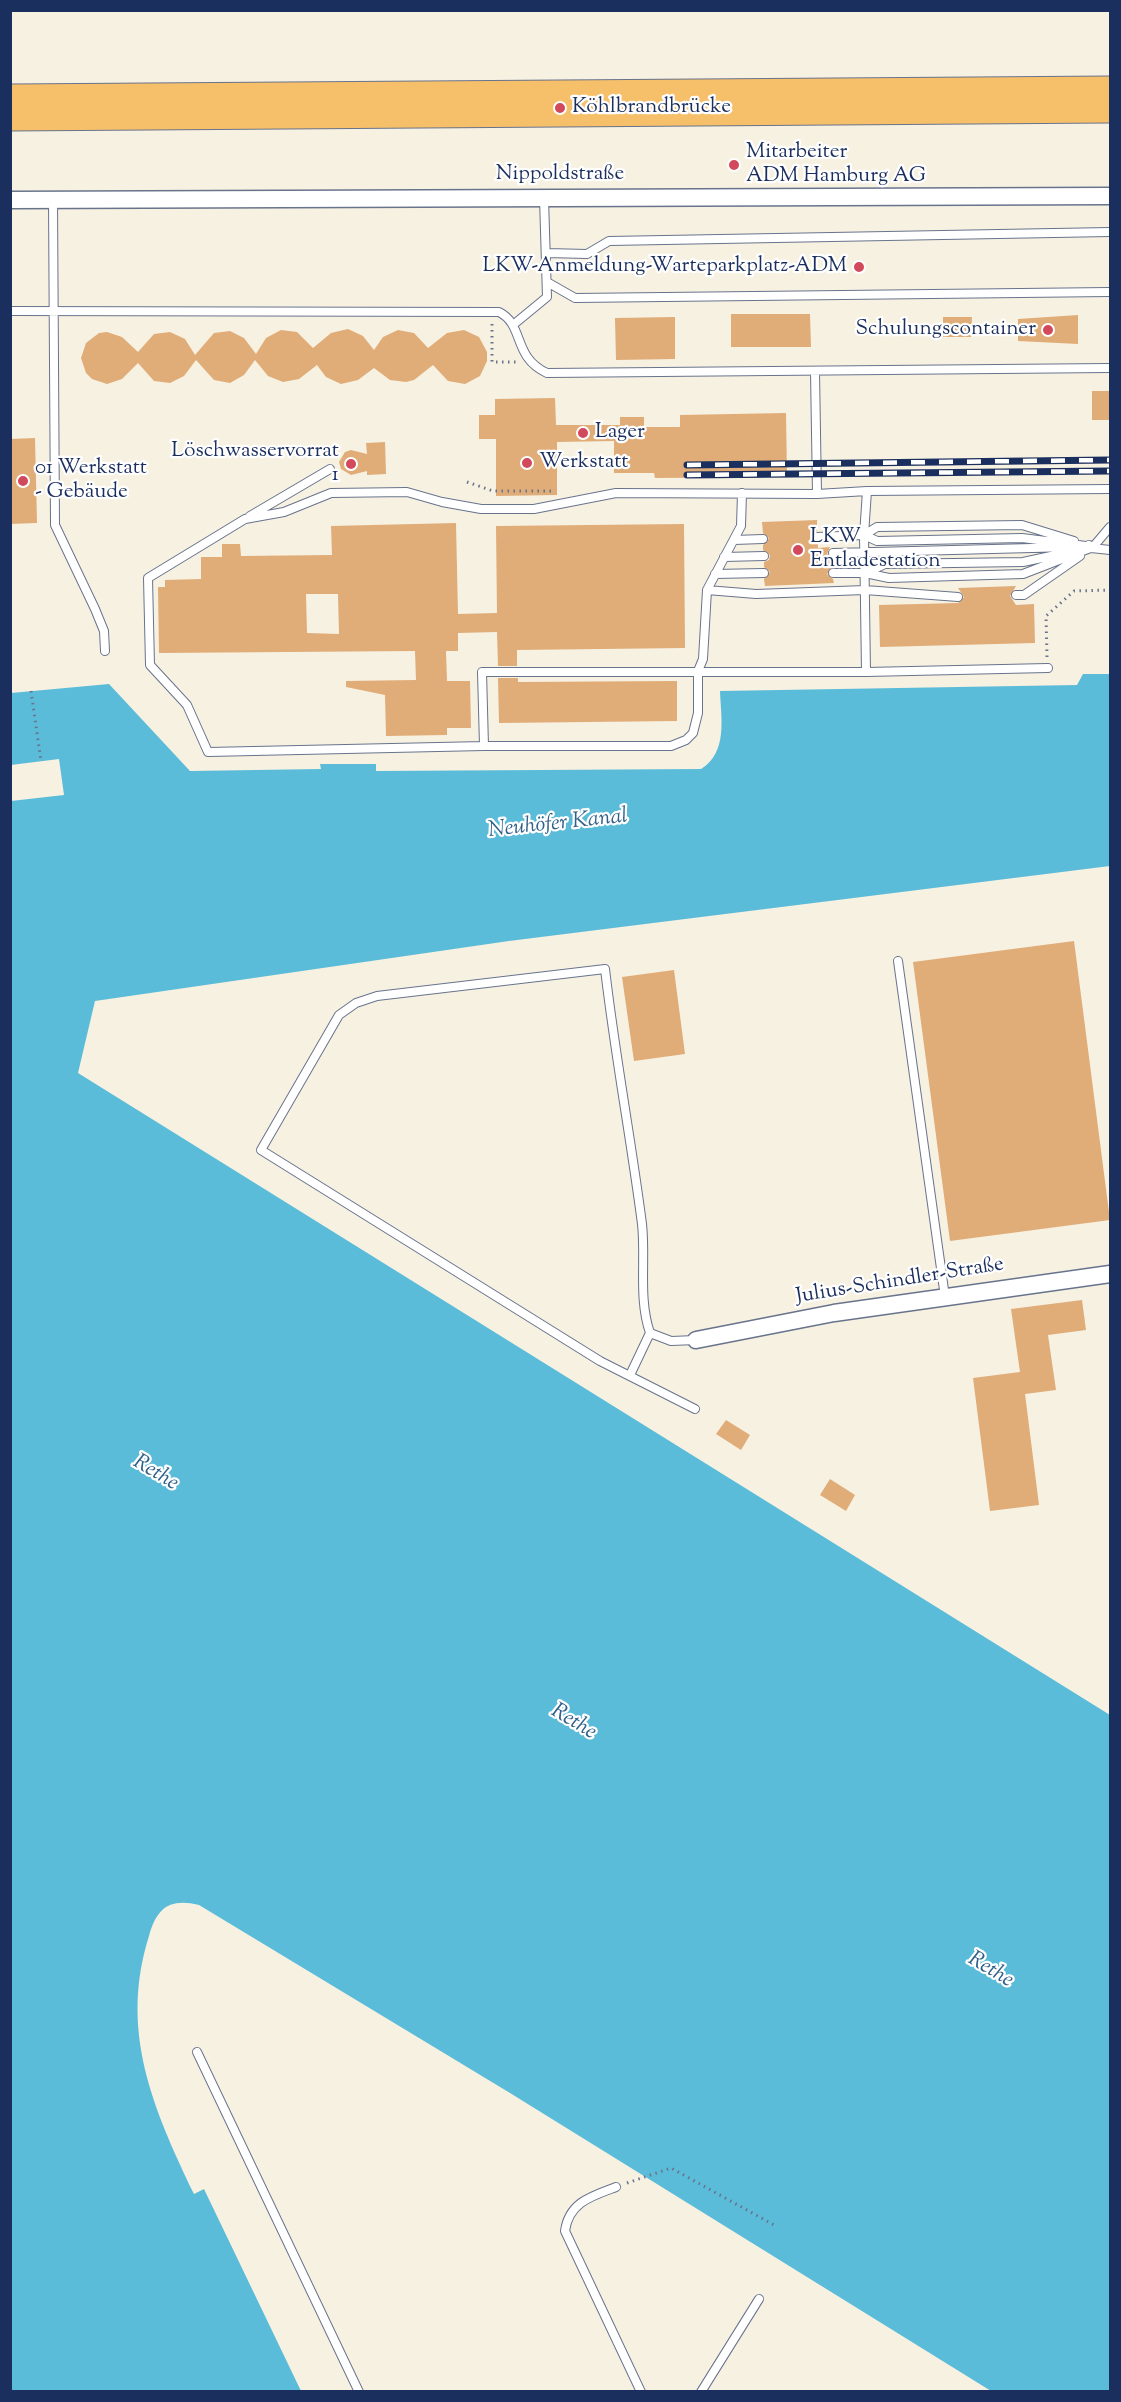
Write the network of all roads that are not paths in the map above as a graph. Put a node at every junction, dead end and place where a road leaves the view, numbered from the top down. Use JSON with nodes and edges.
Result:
{"nodes":[{"id":1,"x":1110,"y":90,"type":"edge"},
{"id":2,"x":10,"y":98,"type":"edge"},
{"id":3,"x":1110,"y":109,"type":"edge"},
{"id":4,"x":10,"y":117,"type":"edge"},
{"id":5,"x":1110,"y":196,"type":"edge"},
{"id":6,"x":544,"y":197,"type":"junction"},
{"id":7,"x":10,"y":200,"type":"edge"},
{"id":8,"x":53,"y":200,"type":"junction"},
{"id":9,"x":1110,"y":232,"type":"edge"},
{"id":10,"x":547,"y":253,"type":"junction"},
{"id":11,"x":547,"y":282,"type":"junction"},
{"id":12,"x":1110,"y":292,"type":"edge"},
{"id":13,"x":54,"y":310,"type":"junction"},
{"id":14,"x":10,"y":311,"type":"edge"},
{"id":15,"x":513,"y":325,"type":"junction"},
{"id":16,"x":1110,"y":368,"type":"edge"},
{"id":17,"x":815,"y":371,"type":"junction"},
{"id":18,"x":330,"y":469,"type":"dead end"},
{"id":19,"x":1110,"y":489,"type":"edge"},
{"id":20,"x":867,"y":491,"type":"junction"},
{"id":21,"x":742,"y":493,"type":"junction"},
{"id":22,"x":817,"y":494,"type":"junction"},
{"id":23,"x":245,"y":519,"type":"junction"},
{"id":24,"x":1110,"y":527,"type":"edge"},
{"id":25,"x":864,"y":535,"type":"junction"},
{"id":26,"x":817,"y":537,"type":"dead end"},
{"id":27,"x":763,"y":539,"type":"dead end"},
{"id":28,"x":734,"y":540,"type":"junction"},
{"id":29,"x":1093,"y":547,"type":"junction"},
{"id":30,"x":1110,"y":550,"type":"edge"},
{"id":31,"x":864,"y":552,"type":"junction"},
{"id":32,"x":832,"y":553,"type":"dead end"},
{"id":33,"x":764,"y":556,"type":"dead end"},
{"id":34,"x":724,"y":557,"type":"junction"},
{"id":35,"x":764,"y":573,"type":"dead end"},
{"id":36,"x":833,"y":573,"type":"dead end"},
{"id":37,"x":865,"y":573,"type":"junction"},
{"id":38,"x":716,"y":574,"type":"junction"},
{"id":39,"x":706,"y":590,"type":"junction"},
{"id":40,"x":865,"y":590,"type":"junction"},
{"id":41,"x":1020,"y":595,"type":"dead end"},
{"id":42,"x":958,"y":597,"type":"dead end"},
{"id":43,"x":105,"y":651,"type":"dead end"},
{"id":44,"x":1048,"y":668,"type":"road end"},
{"id":45,"x":698,"y":671,"type":"junction"},
{"id":46,"x":866,"y":672,"type":"junction"},
{"id":47,"x":484,"y":746,"type":"junction"},
{"id":48,"x":898,"y":961,"type":"dead end"},
{"id":49,"x":1110,"y":1274,"type":"edge"},
{"id":50,"x":945,"y":1297,"type":"junction"},
{"id":51,"x":650,"y":1333,"type":"junction"},
{"id":52,"x":696,"y":1340,"type":"joint"},
{"id":53,"x":630,"y":1375,"type":"junction"},
{"id":54,"x":694,"y":1409,"type":"dead end"},
{"id":55,"x":197,"y":2052,"type":"dead end"},
{"id":56,"x":616,"y":2187,"type":"road end"},
{"id":57,"x":759,"y":2299,"type":"dead end"},
{"id":58,"x":359,"y":2391,"type":"edge"},
{"id":59,"x":641,"y":2391,"type":"edge"},
{"id":60,"x":701,"y":2391,"type":"edge"}],
"edges":[{"from":1,"to":2,"type":"main road"},
{"from":3,"to":4,"type":"main road"},
{"from":5,"to":6,"type":"street","name":"Nippoldstraße"},
{"from":6,"to":8,"type":"street","name":"Nippoldstraße"},
{"from":6,"to":10,"type":"lane"},
{"from":7,"to":8,"type":"street","name":"Nippoldstraße"},
{"from":8,"to":13,"type":"lane"},
{"from":9,"to":10,"type":"lane"},
{"from":10,"to":11,"type":"lane"},
{"from":11,"to":12,"type":"lane"},
{"from":11,"to":15,"type":"lane"},
{"from":13,"to":14,"type":"lane"},
{"from":13,"to":15,"type":"lane"},
{"from":13,"to":43,"type":"lane"},
{"from":15,"to":17,"type":"lane"},
{"from":16,"to":17,"type":"lane"},
{"from":17,"to":22,"type":"lane"},
{"from":18,"to":23,"type":"lane"},
{"from":19,"to":20,"type":"lane"},
{"from":20,"to":22,"type":"lane"},
{"from":20,"to":25,"type":"lane"},
{"from":21,"to":22,"type":"lane"},
{"from":21,"to":23,"type":"lane"},
{"from":21,"to":28,"type":"lane"},
{"from":23,"to":47,"type":"lane"},
{"from":24,"to":29,"type":"lane"},
{"from":25,"to":26,"type":"lane"},
{"from":25,"to":29,"type":"lane"},
{"from":25,"to":29,"type":"lane"},
{"from":25,"to":31,"type":"lane"},
{"from":27,"to":28,"type":"lane"},
{"from":28,"to":34,"type":"lane"},
{"from":29,"to":30,"type":"lane"},
{"from":29,"to":31,"type":"lane"},
{"from":29,"to":37,"type":"lane"},
{"from":29,"to":37,"type":"lane"},
{"from":29,"to":41,"type":"lane"},
{"from":31,"to":32,"type":"lane"},
{"from":31,"to":37,"type":"lane"},
{"from":33,"to":34,"type":"lane"},
{"from":34,"to":38,"type":"lane"},
{"from":35,"to":38,"type":"lane"},
{"from":36,"to":37,"type":"lane"},
{"from":37,"to":40,"type":"lane"},
{"from":38,"to":39,"type":"lane"},
{"from":39,"to":40,"type":"lane"},
{"from":39,"to":45,"type":"lane"},
{"from":40,"to":42,"type":"lane"},
{"from":40,"to":46,"type":"lane"},
{"from":44,"to":46,"type":"lane"},
{"from":45,"to":46,"type":"lane"},
{"from":45,"to":47,"type":"lane"},
{"from":45,"to":47,"type":"lane"},
{"from":48,"to":50,"type":"lane"},
{"from":49,"to":50,"type":"street","name":"Julius-Schindler-Straße"},
{"from":50,"to":52,"type":"street","name":"Julius-Schindler-Straße"},
{"from":51,"to":52,"type":"lane"},
{"from":51,"to":53,"type":"lane"},
{"from":51,"to":53,"type":"lane"},
{"from":53,"to":54,"type":"lane"},
{"from":55,"to":58,"type":"lane"},
{"from":56,"to":59,"type":"lane"},
{"from":57,"to":60,"type":"lane"}]}
